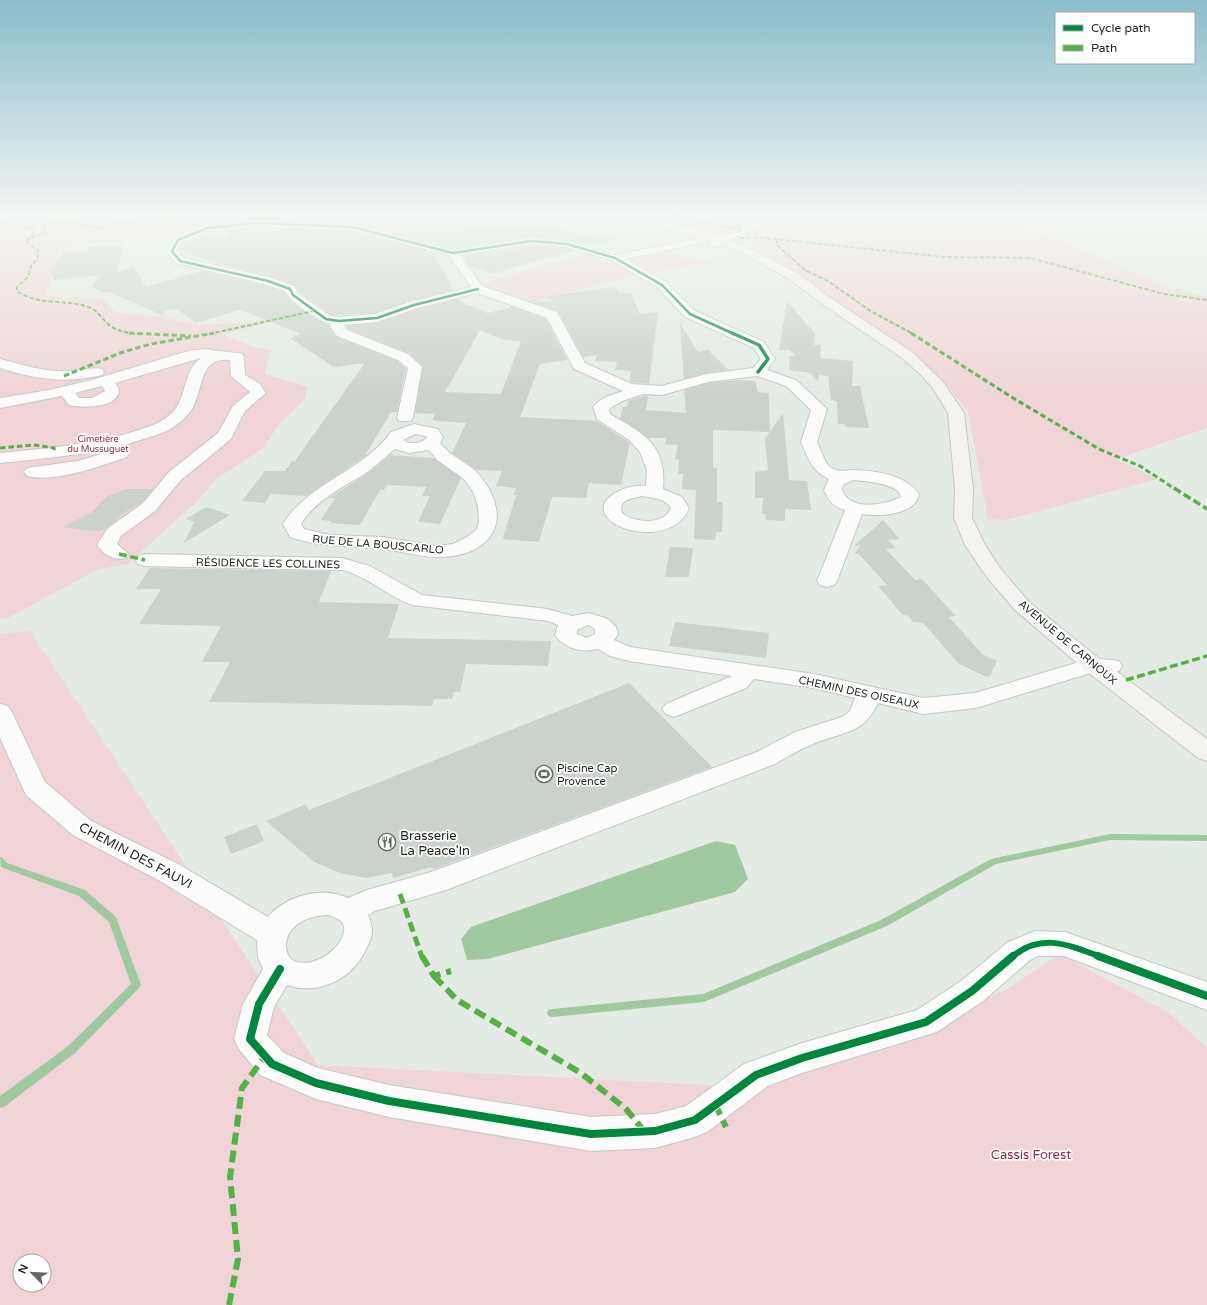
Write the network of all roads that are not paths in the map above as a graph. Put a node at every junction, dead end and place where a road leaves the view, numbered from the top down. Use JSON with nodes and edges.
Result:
{"nodes":[{"id":1,"x":246,"y":276,"type":"edge"},
{"id":2,"x":469,"y":276,"type":"edge"},
{"id":3,"x":646,"y":276,"type":"edge"},
{"id":4,"x":781,"y":276,"type":"edge"},
{"id":5,"x":478,"y":289,"type":"junction"},
{"id":6,"x":339,"y":321,"type":"junction"},
{"id":7,"x":193,"y":354,"type":"junction"},
{"id":8,"x":215,"y":356,"type":"junction"},
{"id":9,"x":0,"y":363,"type":"edge"},
{"id":10,"x":758,"y":372,"type":"junction"},
{"id":11,"x":637,"y":389,"type":"junction"},
{"id":12,"x":0,"y":403,"type":"edge"},
{"id":13,"x":405,"y":418,"type":"junction"},
{"id":14,"x":429,"y":437,"type":"junction"},
{"id":15,"x":396,"y":439,"type":"junction"},
{"id":16,"x":119,"y":442,"type":"junction"},
{"id":17,"x":0,"y":458,"type":"edge"},
{"id":18,"x":34,"y":472,"type":"dead end"},
{"id":19,"x":842,"y":478,"type":"junction"},
{"id":20,"x":654,"y":492,"type":"dead end"},
{"id":21,"x":855,"y":508,"type":"junction"},
{"id":22,"x":119,"y":554,"type":"dead end"},
{"id":23,"x":145,"y":560,"type":"dead end"},
{"id":24,"x":827,"y":581,"type":"dead end"},
{"id":25,"x":1102,"y":666,"type":"junction"},
{"id":26,"x":746,"y":671,"type":"junction"},
{"id":27,"x":769,"y":675,"type":"joint"},
{"id":28,"x":868,"y":693,"type":"junction"},
{"id":29,"x":674,"y":709,"type":"dead end"},
{"id":30,"x":0,"y":712,"type":"edge"},
{"id":31,"x":1204,"y":750,"type":"edge"},
{"id":32,"x":348,"y":911,"type":"junction"},
{"id":33,"x":273,"y":934,"type":"junction"},
{"id":34,"x":280,"y":969,"type":"junction"},
{"id":35,"x":1207,"y":996,"type":"edge"}],
"edges":[{"from":1,"to":6,"type":"street"},
{"from":2,"to":5,"type":"street"},
{"from":3,"to":10,"type":"street"},
{"from":4,"to":25,"type":"main road","name":"AVENUE DE CARNOUX"},
{"from":5,"to":6,"type":"street"},
{"from":5,"to":11,"type":"street"},
{"from":6,"to":13,"type":"street"},
{"from":7,"to":8,"type":"street"},
{"from":7,"to":9,"type":"street"},
{"from":7,"to":12,"type":"street"},
{"from":8,"to":16,"type":"street"},
{"from":8,"to":22,"type":"street"},
{"from":10,"to":11,"type":"street"},
{"from":10,"to":19,"type":"street"},
{"from":11,"to":20,"type":"street"},
{"from":13,"to":14,"type":"street","name":"RUE DE LA BOUSCARLO"},
{"from":13,"to":15,"type":"street"},
{"from":14,"to":15,"type":"street"},
{"from":14,"to":15,"type":"street","name":"RUE DE LA BOUSCARLO"},
{"from":16,"to":17,"type":"street"},
{"from":16,"to":18,"type":"street"},
{"from":19,"to":21,"type":"street"},
{"from":19,"to":21,"type":"street"},
{"from":21,"to":24,"type":"street"},
{"from":23,"to":26,"type":"street","name":"RÉSIDENCE LES COLLINES"},
{"from":25,"to":28,"type":"street","name":"CHEMIN DES OISEAUX"},
{"from":25,"to":31,"type":"main road","name":"AVENUE DE CARNOUX"},
{"from":26,"to":27,"type":"street","name":"RÉSIDENCE LES COLLINES"},
{"from":26,"to":29,"type":"street"},
{"from":27,"to":28,"type":"street","name":"CHEMIN DES OISEAUX"},
{"from":28,"to":32,"type":"street"},
{"from":30,"to":33,"type":"street","name":"CHEMIN DES FAUVI"},
{"from":32,"to":33,"type":"street"},
{"from":32,"to":34,"type":"street"},
{"from":33,"to":34,"type":"street"},
{"from":34,"to":35,"type":"street"}]}
